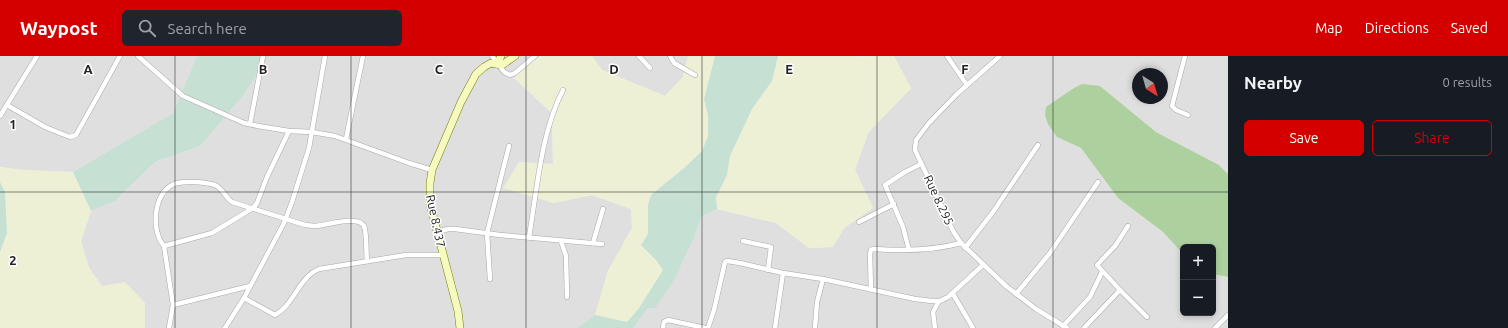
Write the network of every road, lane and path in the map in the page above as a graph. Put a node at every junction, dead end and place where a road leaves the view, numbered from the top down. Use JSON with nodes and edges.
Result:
{"nodes":[{"id":1,"x":37,"y":56,"type":"edge"},
{"id":2,"x":120,"y":56,"type":"edge"},
{"id":3,"x":138,"y":56,"type":"edge"},
{"id":4,"x":263,"y":56,"type":"edge"},
{"id":5,"x":324,"y":56,"type":"edge"},
{"id":6,"x":363,"y":56,"type":"edge"},
{"id":7,"x":492,"y":56,"type":"edge"},
{"id":8,"x":501,"y":56,"type":"edge"},
{"id":9,"x":515,"y":56,"type":"edge"},
{"id":10,"x":535,"y":56,"type":"edge"},
{"id":11,"x":639,"y":56,"type":"edge"},
{"id":12,"x":670,"y":56,"type":"edge"},
{"id":13,"x":947,"y":56,"type":"edge"},
{"id":14,"x":1000,"y":56,"type":"edge"},
{"id":15,"x":1185,"y":56,"type":"edge"},
{"id":16,"x":497,"y":64,"type":"junction"},
{"id":17,"x":650,"y":68,"type":"dead end"},
{"id":18,"x":695,"y":75,"type":"dead end"},
{"id":19,"x":967,"y":85,"type":"junction"},
{"id":20,"x":563,"y":90,"type":"dead end"},
{"id":21,"x":7,"y":105,"type":"junction"},
{"id":22,"x":1188,"y":115,"type":"dead end"},
{"id":23,"x":0,"y":116,"type":"edge"},
{"id":24,"x":250,"y":124,"type":"junction"},
{"id":25,"x":289,"y":131,"type":"junction"},
{"id":26,"x":312,"y":132,"type":"junction"},
{"id":27,"x":346,"y":140,"type":"junction"},
{"id":28,"x":1038,"y":145,"type":"dead end"},
{"id":29,"x":509,"y":146,"type":"dead end"},
{"id":30,"x":921,"y":164,"type":"junction"},
{"id":31,"x":432,"y":170,"type":"junction"},
{"id":32,"x":1098,"y":182,"type":"dead end"},
{"id":33,"x":894,"y":204,"type":"junction"},
{"id":34,"x":253,"y":208,"type":"junction"},
{"id":35,"x":603,"y":209,"type":"dead end"},
{"id":36,"x":286,"y":219,"type":"junction"},
{"id":37,"x":859,"y":222,"type":"dead end"},
{"id":38,"x":1128,"y":226,"type":"dead end"},
{"id":39,"x":438,"y":232,"type":"junction"},
{"id":40,"x":487,"y":232,"type":"junction"},
{"id":41,"x":529,"y":237,"type":"junction"},
{"id":42,"x":561,"y":240,"type":"junction"},
{"id":43,"x":743,"y":241,"type":"dead end"},
{"id":44,"x":593,"y":243,"type":"junction"},
{"id":45,"x":602,"y":244,"type":"dead end"},
{"id":46,"x":960,"y":244,"type":"junction"},
{"id":47,"x":164,"y":246,"type":"junction"},
{"id":48,"x":965,"y":248,"type":"junction"},
{"id":49,"x":910,"y":250,"type":"junction"},
{"id":50,"x":443,"y":255,"type":"junction"},
{"id":51,"x":367,"y":261,"type":"junction"},
{"id":52,"x":983,"y":265,"type":"junction"},
{"id":53,"x":768,"y":270,"type":"junction"},
{"id":54,"x":1102,"y":272,"type":"junction"},
{"id":55,"x":783,"y":273,"type":"junction"},
{"id":56,"x":490,"y":279,"type":"dead end"},
{"id":57,"x":823,"y":279,"type":"junction"},
{"id":58,"x":250,"y":286,"type":"junction"},
{"id":59,"x":872,"y":290,"type":"junction"},
{"id":60,"x":1120,"y":290,"type":"junction"},
{"id":61,"x":953,"y":294,"type":"junction"},
{"id":62,"x":1016,"y":294,"type":"junction"},
{"id":63,"x":567,"y":297,"type":"dead end"},
{"id":64,"x":244,"y":298,"type":"junction"},
{"id":65,"x":939,"y":301,"type":"junction"},
{"id":66,"x":172,"y":305,"type":"junction"},
{"id":67,"x":1228,"y":315,"type":"edge"},
{"id":68,"x":1147,"y":317,"type":"dead end"},
{"id":69,"x":1065,"y":327,"type":"edge"},
{"id":70,"x":169,"y":328,"type":"edge"},
{"id":71,"x":225,"y":328,"type":"edge"},
{"id":72,"x":460,"y":328,"type":"edge"},
{"id":73,"x":663,"y":328,"type":"edge"},
{"id":74,"x":705,"y":328,"type":"edge"},
{"id":75,"x":708,"y":328,"type":"edge"},
{"id":76,"x":775,"y":328,"type":"edge"},
{"id":77,"x":815,"y":328,"type":"edge"},
{"id":78,"x":935,"y":328,"type":"edge"},
{"id":79,"x":973,"y":328,"type":"edge"},
{"id":80,"x":1084,"y":328,"type":"edge"},
{"id":81,"x":1215,"y":328,"type":"edge"}],
"edges":[{"from":1,"to":21,"type":"street"},
{"from":2,"to":21,"type":"street"},
{"from":3,"to":24,"type":"street"},
{"from":4,"to":24,"type":"street"},
{"from":5,"to":26,"type":"street"},
{"from":6,"to":27,"type":"street"},
{"from":7,"to":16,"type":"street"},
{"from":8,"to":16,"type":"main road"},
{"from":9,"to":16,"type":"main road","name":"Rue 8.437"},
{"from":10,"to":16,"type":"street"},
{"from":11,"to":17,"type":"street"},
{"from":12,"to":18,"type":"street"},
{"from":13,"to":19,"type":"street"},
{"from":14,"to":19,"type":"street","name":"Rue 8.295"},
{"from":15,"to":22,"type":"street"},
{"from":16,"to":31,"type":"main road","name":"Rue 8.437"},
{"from":19,"to":30,"type":"street","name":"Rue 8.295"},
{"from":20,"to":41,"type":"street"},
{"from":21,"to":23,"type":"street"},
{"from":24,"to":25,"type":"street"},
{"from":25,"to":26,"type":"street"},
{"from":25,"to":34,"type":"street"},
{"from":26,"to":27,"type":"street"},
{"from":26,"to":36,"type":"street"},
{"from":27,"to":31,"type":"street"},
{"from":28,"to":48,"type":"street"},
{"from":29,"to":40,"type":"street"},
{"from":30,"to":33,"type":"street"},
{"from":30,"to":46,"type":"street","name":"Rue 8.295"},
{"from":31,"to":39,"type":"main road","name":"Rue 8.437"},
{"from":32,"to":62,"type":"street"},
{"from":33,"to":37,"type":"street"},
{"from":33,"to":49,"type":"street"},
{"from":34,"to":36,"type":"street"},
{"from":34,"to":47,"type":"street"},
{"from":34,"to":47,"type":"street"},
{"from":35,"to":44,"type":"street"},
{"from":36,"to":51,"type":"street"},
{"from":36,"to":58,"type":"street"},
{"from":38,"to":54,"type":"street"},
{"from":39,"to":40,"type":"street"},
{"from":39,"to":50,"type":"main road","name":"Rue 8.437"},
{"from":40,"to":41,"type":"street"},
{"from":40,"to":56,"type":"street"},
{"from":41,"to":42,"type":"street"},
{"from":42,"to":44,"type":"street"},
{"from":42,"to":63,"type":"street"},
{"from":43,"to":53,"type":"street"},
{"from":44,"to":45,"type":"street"},
{"from":46,"to":48,"type":"street","name":"Rue 8.295"},
{"from":46,"to":49,"type":"street"},
{"from":47,"to":66,"type":"street"},
{"from":48,"to":52,"type":"street","name":"Rue 8.295"},
{"from":49,"to":59,"type":"street"},
{"from":50,"to":51,"type":"street"},
{"from":50,"to":72,"type":"main road","name":"Rue 8.437"},
{"from":51,"to":64,"type":"street"},
{"from":52,"to":61,"type":"street"},
{"from":52,"to":62,"type":"street","name":"Rue 8.295"},
{"from":53,"to":55,"type":"street"},
{"from":53,"to":75,"type":"street"},
{"from":54,"to":60,"type":"street"},
{"from":54,"to":69,"type":"street"},
{"from":55,"to":57,"type":"street"},
{"from":55,"to":76,"type":"street"},
{"from":57,"to":59,"type":"street"},
{"from":57,"to":77,"type":"street"},
{"from":58,"to":64,"type":"street"},
{"from":58,"to":66,"type":"street"},
{"from":59,"to":65,"type":"street"},
{"from":60,"to":68,"type":"street"},
{"from":60,"to":80,"type":"street"},
{"from":61,"to":65,"type":"street"},
{"from":61,"to":79,"type":"street"},
{"from":62,"to":69,"type":"street","name":"Rue 8.295"},
{"from":64,"to":71,"type":"street"},
{"from":65,"to":78,"type":"street"},
{"from":66,"to":70,"type":"street"},
{"from":67,"to":81,"type":"street"},
{"from":73,"to":74,"type":"street"}]}
